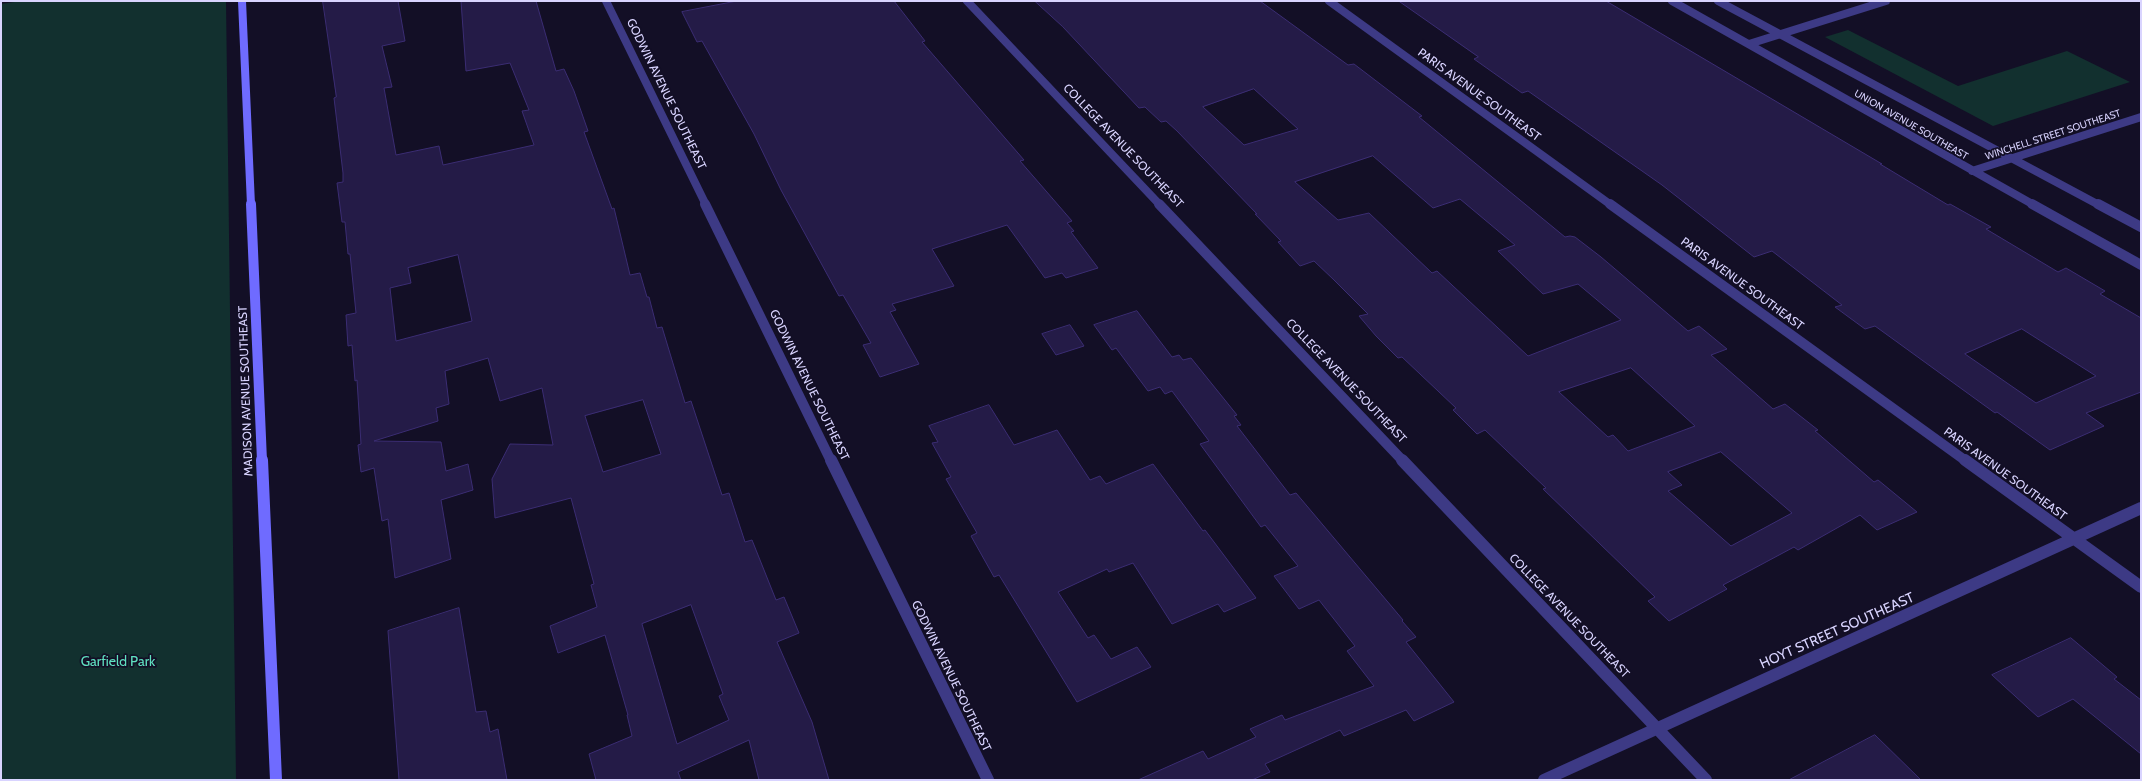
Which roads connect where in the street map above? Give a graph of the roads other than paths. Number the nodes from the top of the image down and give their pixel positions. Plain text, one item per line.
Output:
1 (242, 1) edge
2 (606, 1) edge
3 (967, 1) edge
4 (1329, 1) edge
5 (1672, 1) edge
6 (1718, 1) edge
7 (1886, 1) edge
8 (1781, 34) junction
9 (1749, 44) junction
10 (2141, 117) edge
11 (2013, 158) junction
12 (1972, 172) junction
13 (2141, 227) edge
14 (2141, 265) edge
15 (2141, 508) edge
16 (2075, 540) junction
17 (2141, 587) edge
18 (1657, 728) junction
19 (276, 780) edge
20 (988, 780) edge
21 (1544, 780) edge
22 (1706, 780) edge

1 - 19 street, MADISON AVENUE SOUTHEAST
2 - 20 street, GODWIN AVENUE SOUTHEAST
3 - 18 street, COLLEGE AVENUE SOUTHEAST
4 - 16 street, PARIS AVENUE SOUTHEAST
5 - 9 street, UNION AVENUE SOUTHEAST
6 - 8 street
7 - 8 street
8 - 9 street
8 - 11 street
9 - 12 street, UNION AVENUE SOUTHEAST
10 - 11 street, WINCHELL STREET SOUTHEAST
11 - 12 street, WINCHELL STREET SOUTHEAST
11 - 13 street
12 - 14 street, UNION AVENUE SOUTHEAST
15 - 16 street, HOYT STREET SOUTHEAST
16 - 17 street, PARIS AVENUE SOUTHEAST
16 - 18 street, HOYT STREET SOUTHEAST
18 - 21 street, HOYT STREET SOUTHEAST
18 - 22 street, COLLEGE AVENUE SOUTHEAST

